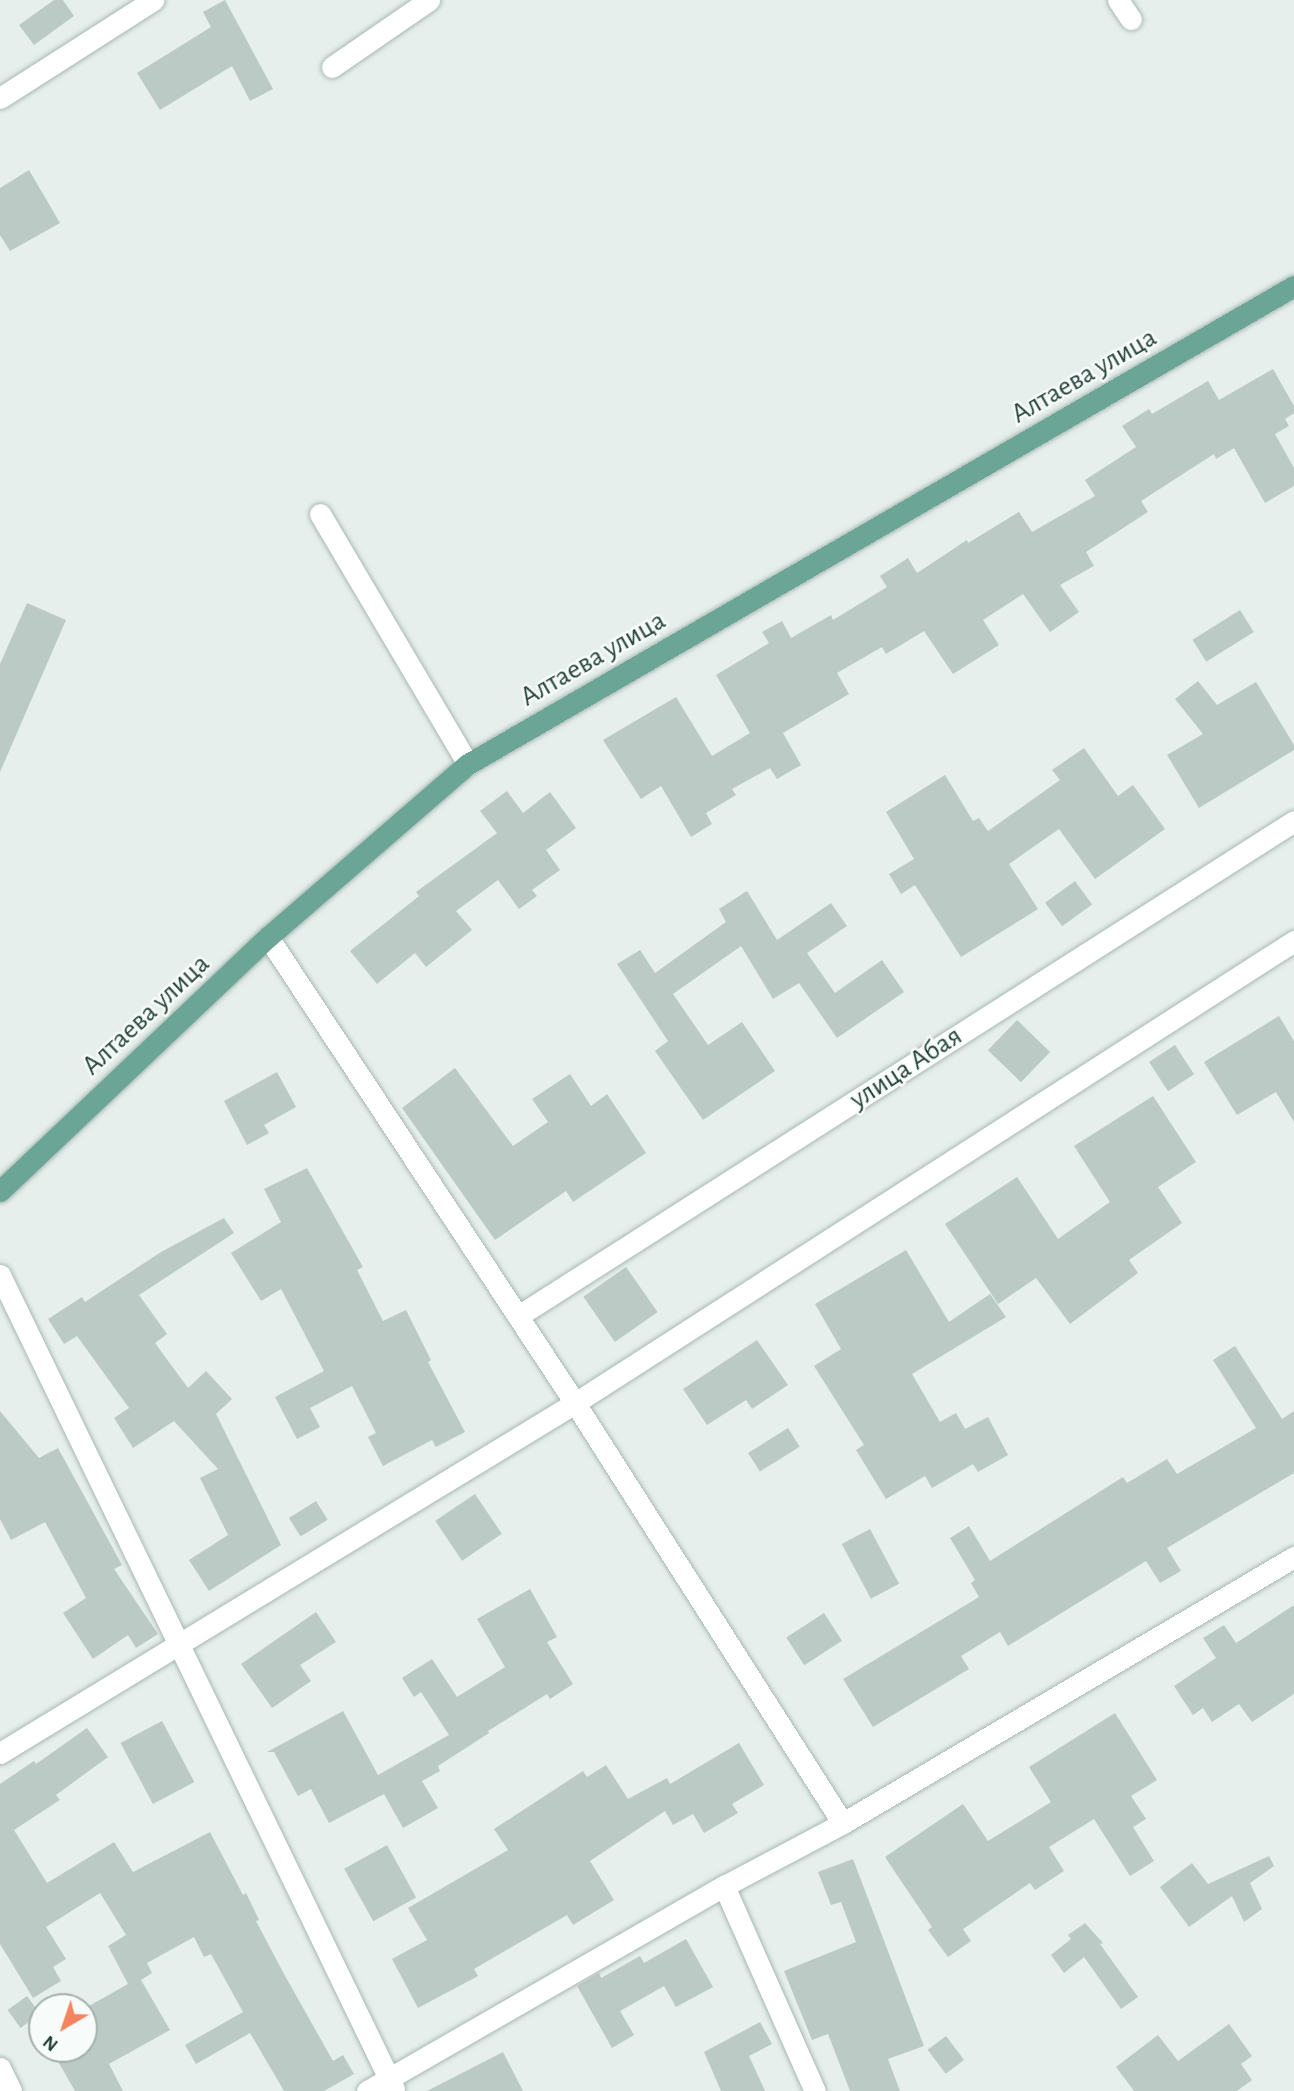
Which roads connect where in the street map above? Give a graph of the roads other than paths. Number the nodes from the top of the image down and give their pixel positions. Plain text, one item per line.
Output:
1 (153, 0) edge
2 (429, 0) edge
3 (1118, 0) edge
4 (1131, 19) dead end
5 (332, 67) dead end
6 (0, 98) edge
7 (1294, 286) edge
8 (320, 514) dead end
9 (468, 764) junction
10 (1294, 821) edge
11 (268, 937) junction
12 (1294, 941) edge
13 (0, 1191) edge
14 (0, 1275) edge
15 (518, 1316) junction
16 (575, 1403) junction
17 (1294, 1557) edge
18 (179, 1646) junction
19 (0, 1752) edge
20 (843, 1823) junction
21 (724, 1886) junction
22 (0, 2068) edge
23 (391, 2085) edge
24 (11, 2091) edge
25 (367, 2091) edge
26 (816, 2091) edge

1 - 6 street
2 - 5 street
3 - 4 street
7 - 9 main road, Алтаева улица
8 - 9 street
9 - 11 main road, Алтаева улица
10 - 15 street, улица Абая
11 - 13 main road, Алтаева улица
11 - 15 street
12 - 16 street
14 - 18 street
15 - 16 street
16 - 18 street
16 - 20 street
17 - 20 street
18 - 19 street
18 - 23 street
20 - 21 street
21 - 23 street
21 - 26 street
22 - 24 street
23 - 25 street

